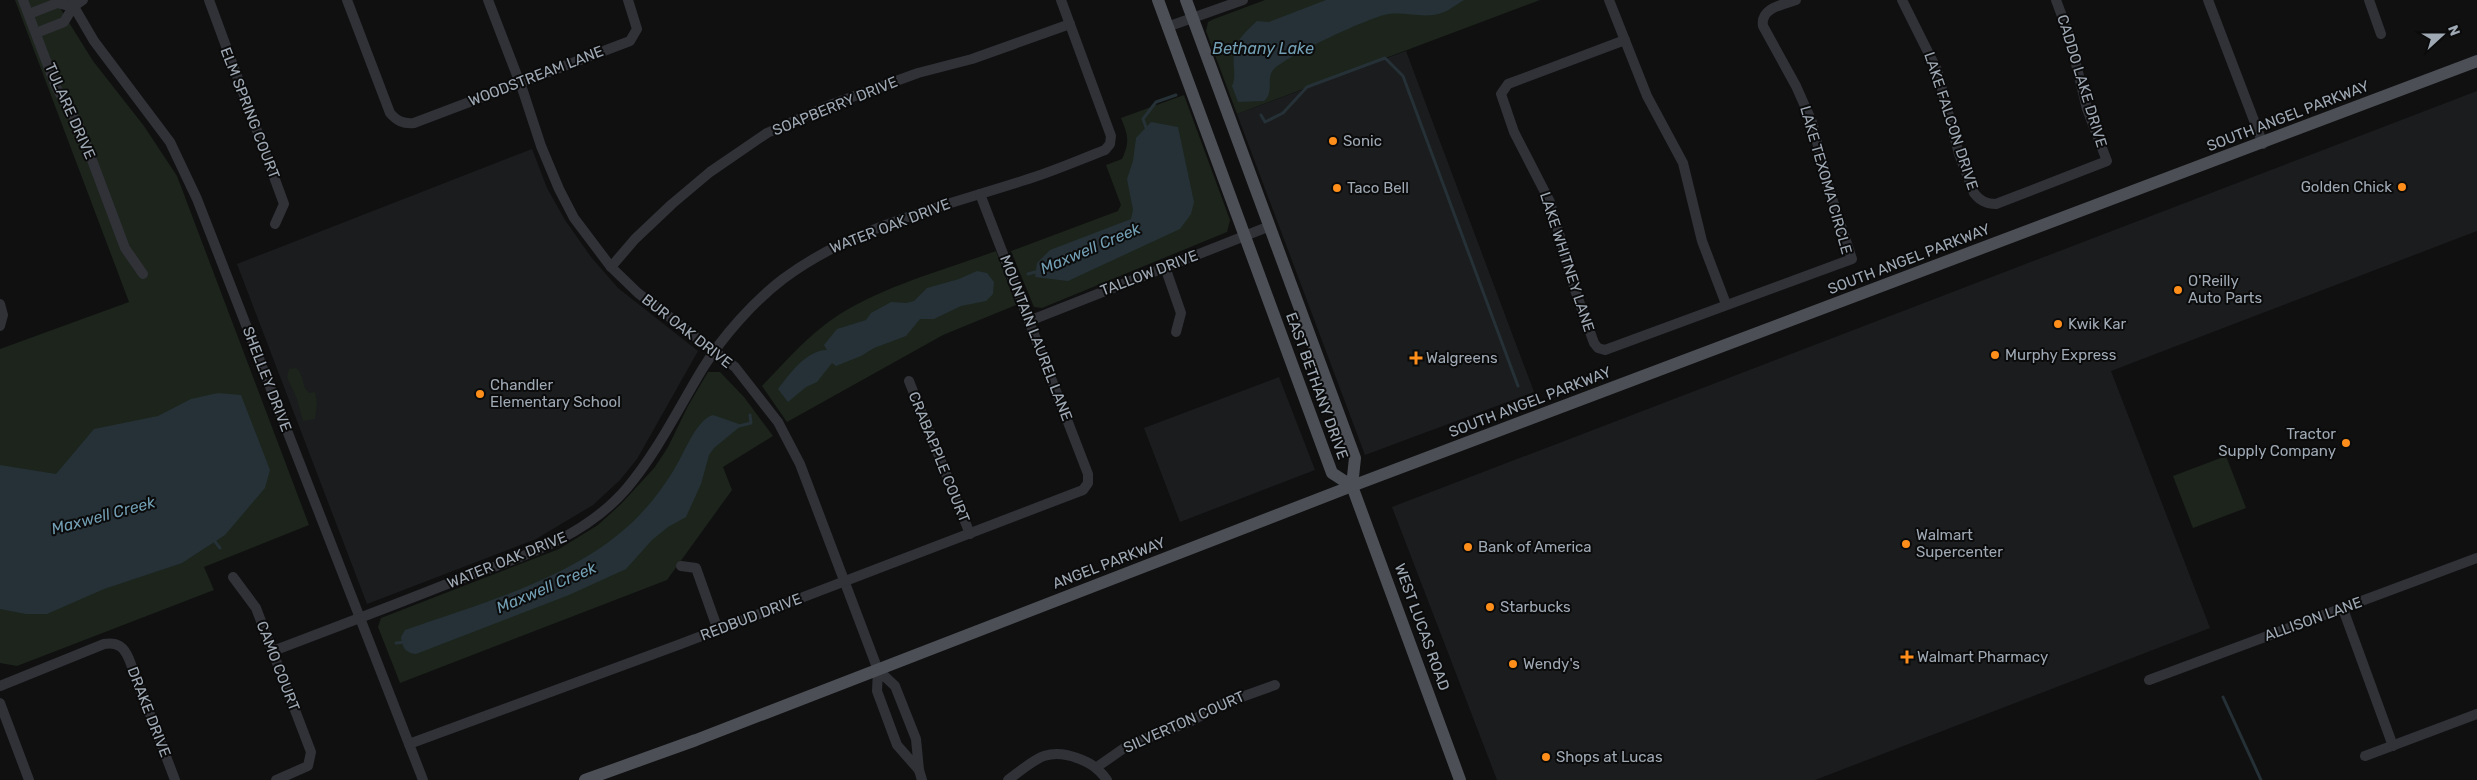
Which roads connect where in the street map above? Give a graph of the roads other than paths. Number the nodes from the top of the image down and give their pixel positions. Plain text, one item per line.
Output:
1 (23, 0) edge
2 (83, 0) edge
3 (209, 0) edge
4 (347, 0) edge
5 (488, 0) edge
6 (628, 0) edge
7 (1061, 0) edge
8 (1158, 0) edge
9 (1186, 0) edge
10 (1243, 0) edge
11 (1610, 0) edge
12 (1796, 0) edge
13 (1902, 0) edge
14 (2056, 0) edge
15 (2208, 0) edge
16 (2369, 0) edge
17 (71, 4) edge
18 (29, 14) junction
19 (1193, 18) junction
20 (1070, 24) junction
21 (1168, 27) junction
22 (36, 33) junction
23 (2382, 34) dead end
24 (1625, 40) junction
25 (2477, 61) edge
26 (520, 81) junction
27 (2263, 144) junction
28 (2107, 161) joint
29 (980, 194) junction
30 (275, 224) dead end
31 (1270, 226) junction
32 (1245, 236) junction
33 (611, 267) junction
34 (1165, 267) junction
35 (143, 274) dead end
36 (0, 304) edge
37 (1726, 304) junction
38 (1029, 321) junction
39 (0, 326) edge
40 (1176, 332) dead end
41 (714, 350) junction
42 (909, 381) dead end
43 (1088, 483) joint
44 (1352, 486) junction
45 (970, 534) junction
46 (2477, 558) edge
47 (681, 566) dead end
48 (233, 577) dead end
49 (844, 582) junction
50 (2342, 608) junction
51 (360, 618) junction
52 (718, 630) junction
53 (272, 651) junction
54 (878, 670) junction
55 (2150, 680) dead end
56 (1275, 685) dead end
57 (0, 686) edge
58 (0, 704) edge
59 (2477, 714) edge
60 (409, 744) junction
61 (2393, 746) junction
62 (2365, 756) dead end
63 (1097, 767) junction
64 (920, 775) edge
65 (29, 780) edge
66 (175, 780) edge
67 (276, 780) edge
68 (423, 780) edge
69 (585, 780) edge
70 (1008, 780) edge
71 (1107, 780) edge
72 (1460, 780) edge

1 - 18 street, TULARE DRIVE
2 - 17 street
3 - 30 street, ELM SPRING COURT
4 - 26 street, WOODSTREAM LANE
5 - 26 street, BUR OAK DRIVE
6 - 26 street, WOODSTREAM LANE
7 - 20 street
8 - 21 main road, EAST BETHANY DRIVE
9 - 19 main road, EAST BETHANY DRIVE
10 - 19 street
11 - 24 street
12 - 37 street, LAKE TEXOMA CIRCLE
13 - 28 street, LAKE FALCON DRIVE
14 - 28 street, CADDO LAKE DRIVE
15 - 27 street
16 - 23 street
17 - 18 street
17 - 22 street
17 - 51 street, SHELLEY DRIVE
18 - 22 street, TULARE DRIVE
19 - 21 street
19 - 31 main road, EAST BETHANY DRIVE
20 - 29 street, WATER OAK DRIVE
20 - 33 street, SOAPBERRY DRIVE
21 - 32 main road, EAST BETHANY DRIVE
22 - 35 street, TULARE DRIVE
24 - 37 street
24 - 37 street, LAKE WHITNEY LANE
25 - 27 main road, SOUTH ANGEL PARKWAY
26 - 33 street, BUR OAK DRIVE
27 - 44 main road, SOUTH ANGEL PARKWAY
29 - 38 street, MOUNTAIN LAUREL LANE
29 - 41 street, WATER OAK DRIVE
31 - 32 street, TALLOW DRIVE
31 - 44 main road, EAST BETHANY DRIVE
32 - 34 street, TALLOW DRIVE
32 - 44 main road, EAST BETHANY DRIVE
33 - 41 street, BUR OAK DRIVE
34 - 38 street, TALLOW DRIVE
34 - 40 street
36 - 39 street
38 - 43 street, MOUNTAIN LAUREL LANE
41 - 49 street, BUR OAK DRIVE
41 - 51 street, WATER OAK DRIVE
42 - 45 street, CRABAPPLE COURT
43 - 45 street, REDBUD DRIVE
44 - 54 main road, ANGEL PARKWAY
44 - 72 main road, WEST LUCAS ROAD
45 - 49 street, REDBUD DRIVE
46 - 50 street, ALLISON LANE
47 - 52 street
48 - 53 street, CAMO COURT
49 - 52 street, REDBUD DRIVE
49 - 54 street, BUR OAK DRIVE
50 - 55 street, ALLISON LANE
50 - 61 street
51 - 53 street, WATER OAK DRIVE
51 - 60 street, SHELLEY DRIVE
52 - 60 street, REDBUD DRIVE
53 - 67 street, CAMO COURT
54 - 64 street
54 - 64 street
54 - 69 main road, ANGEL PARKWAY
56 - 63 street, SILVERTON COURT
57 - 66 street, DRAKE DRIVE
58 - 65 street
59 - 61 street
60 - 68 street, SHELLEY DRIVE
61 - 62 street
63 - 70 street
63 - 71 street

